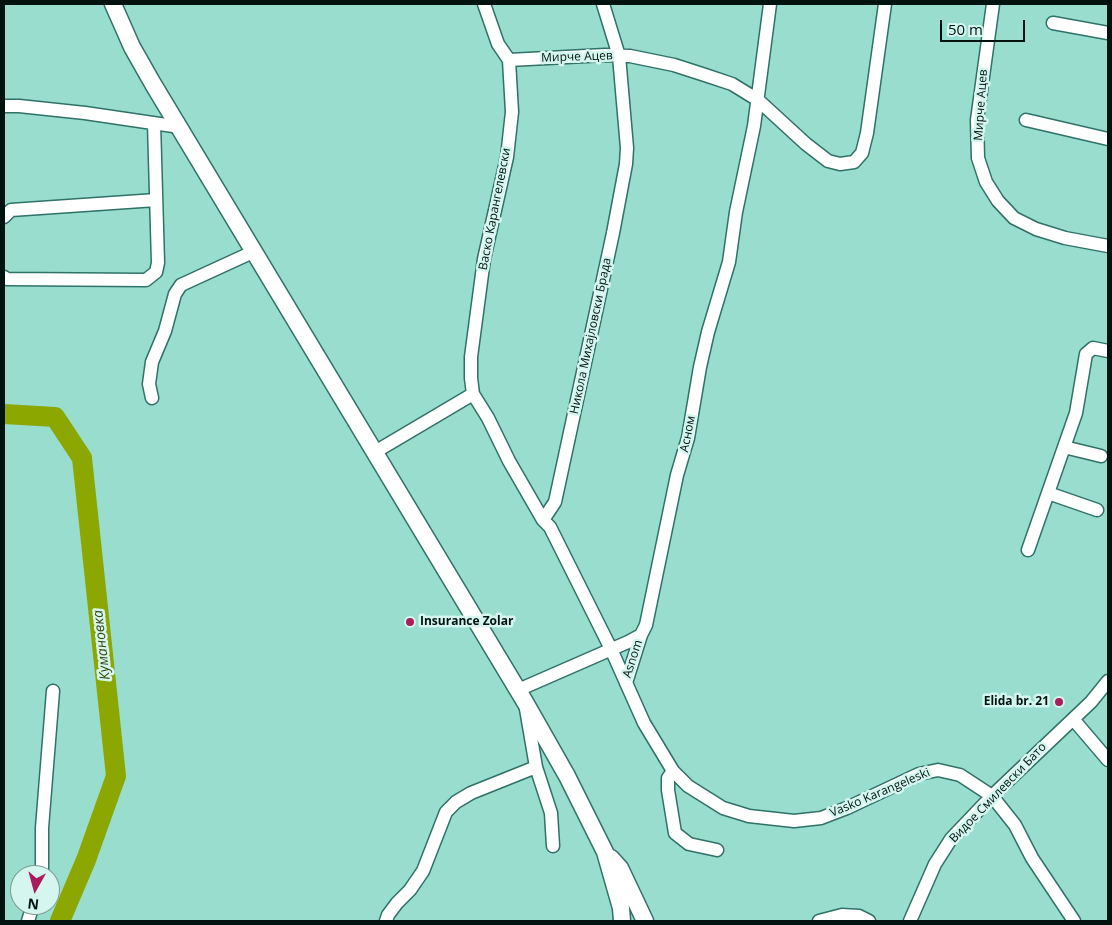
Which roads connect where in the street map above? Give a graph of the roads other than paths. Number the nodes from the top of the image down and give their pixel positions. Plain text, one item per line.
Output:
1 (114, 4) edge
2 (484, 4) edge
3 (603, 4) edge
4 (770, 4) edge
5 (885, 4) edge
6 (993, 4) edge
7 (1053, 23) dead end
8 (1108, 33) edge
9 (619, 56) junction
10 (509, 60) junction
11 (758, 100) junction
12 (4, 106) edge
13 (1026, 120) dead end
14 (154, 123) junction
15 (180, 127) junction
16 (1108, 139) edge
17 (156, 200) junction
18 (4, 217) edge
19 (1108, 246) edge
20 (255, 251) junction
21 (4, 277) edge
22 (1108, 351) edge
23 (473, 394) junction
24 (152, 398) dead end
25 (1064, 447) junction
26 (375, 452) junction
27 (1102, 456) dead end
28 (1048, 493) junction
29 (1097, 510) dead end
30 (543, 520) junction
31 (1028, 550) dead end
32 (641, 635) junction
33 (611, 649) junction
34 (1108, 682) edge
35 (626, 683) junction
36 (53, 691) dead end
37 (522, 696) junction
38 (1073, 719) junction
39 (1108, 760) edge
40 (536, 767) junction
41 (673, 771) junction
42 (992, 796) junction
43 (553, 846) dead end
44 (716, 850) dead end
45 (604, 852) junction
46 (42, 865) edge
47 (386, 921) edge
48 (622, 921) edge
49 (645, 921) edge
50 (819, 921) edge
51 (868, 921) edge
52 (910, 921) edge
53 (1074, 921) edge

1 - 15 main road
2 - 10 street
3 - 9 street, Никола Михајловски Брада
4 - 11 street
5 - 11 street, Мирче Ацев
6 - 19 street, Мирче Ацев
7 - 8 street
9 - 10 street, Мирче Ацев
9 - 11 street, Мирче Ацев
9 - 30 street, Никола Михајловски Брада
10 - 23 street, Васко Карангелевски
11 - 32 street, Асном
12 - 14 street
13 - 16 street
14 - 15 street
14 - 17 street
15 - 20 main road
17 - 18 street
17 - 21 street
20 - 24 street
20 - 26 main road
22 - 25 street
23 - 26 street
23 - 30 street, Васко Карангелевски
25 - 27 street
25 - 28 street
26 - 37 main road
28 - 29 street
28 - 31 street
30 - 33 street
32 - 33 street
32 - 35 street, Asnom
33 - 35 street, Vasko Karangeleski
33 - 37 street
34 - 38 street, Видое Смилевски Бато
35 - 41 street, Vasko Karangeleski
36 - 46 street
37 - 40 street
37 - 45 main road
38 - 39 street
38 - 42 street, Видое Смилевски Бато
40 - 43 street
40 - 47 street
41 - 42 street, Vasko Karangeleski
41 - 44 street
42 - 52 street, Видое Смилевски Бато
42 - 53 street
45 - 48 main road
45 - 49 main road
50 - 51 street

